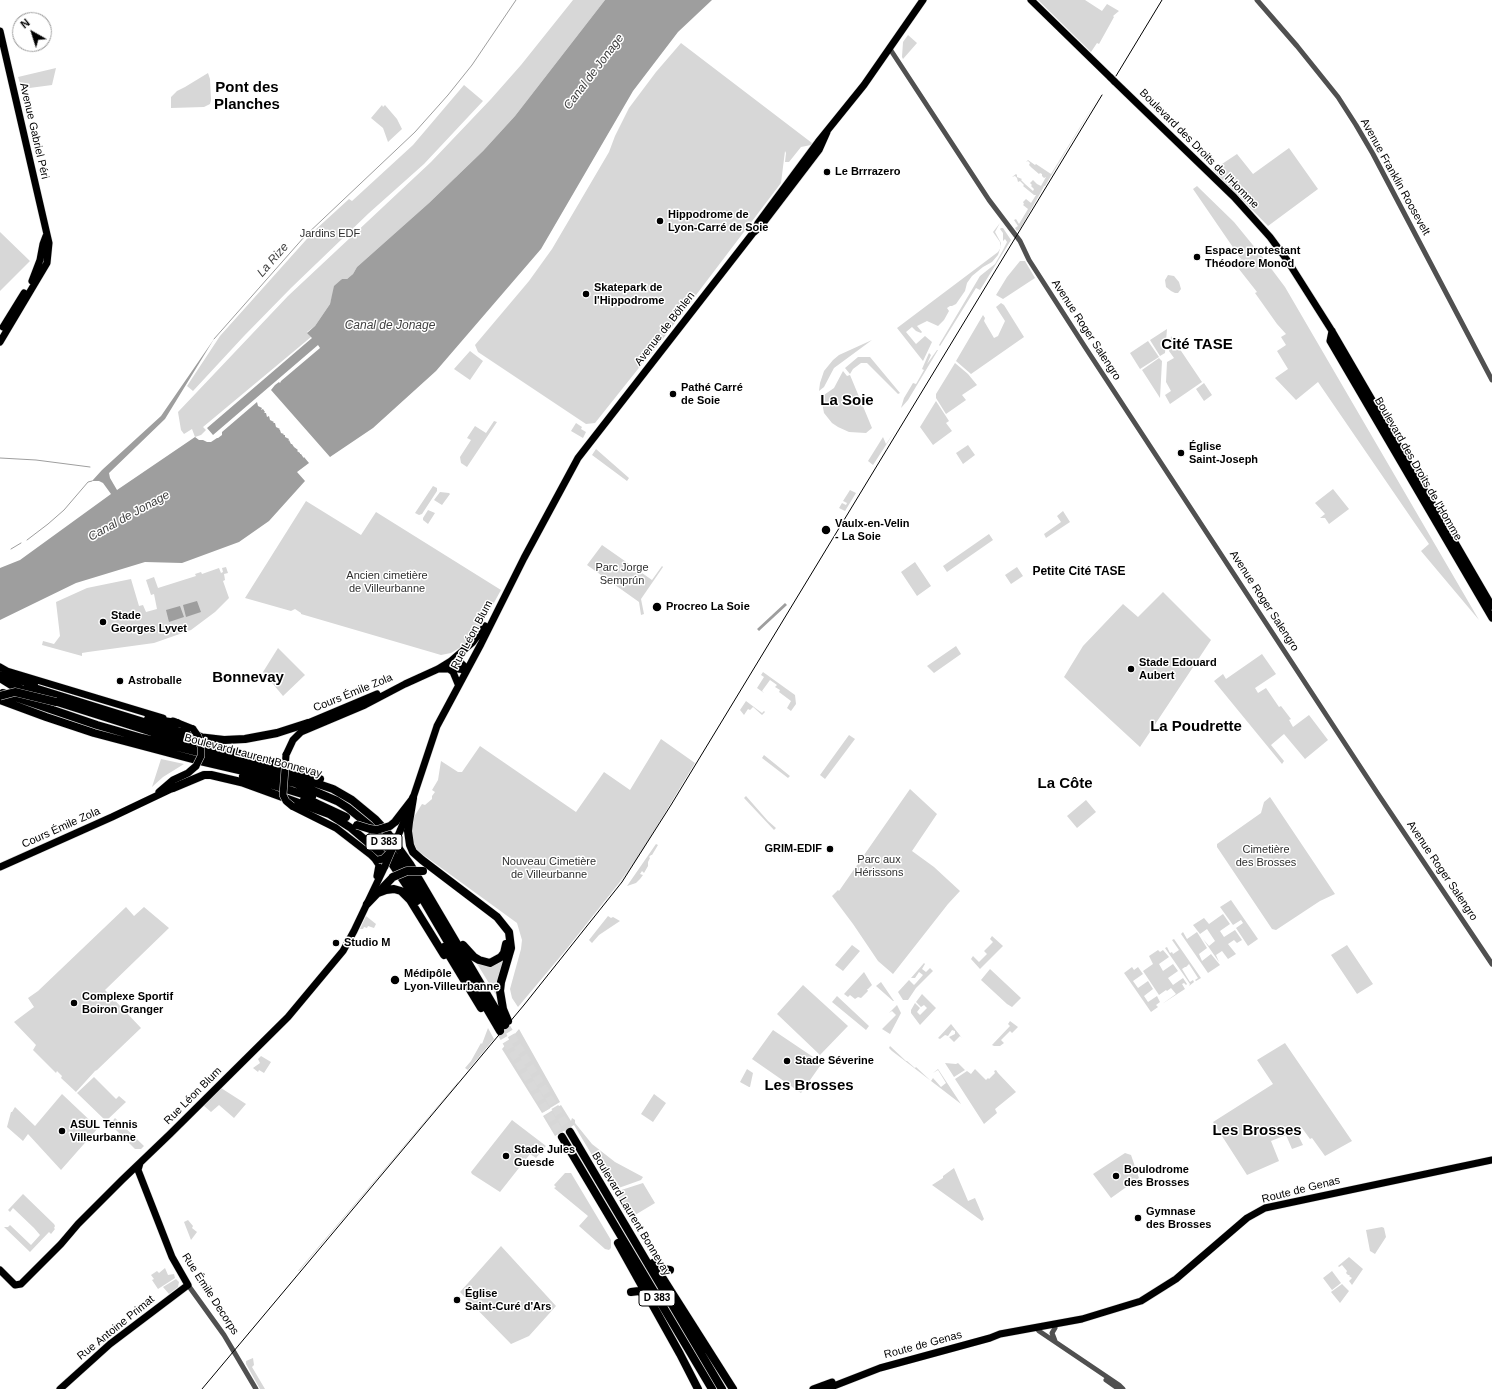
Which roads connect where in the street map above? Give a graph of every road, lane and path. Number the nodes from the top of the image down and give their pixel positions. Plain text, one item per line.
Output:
1 (923, 0) edge
2 (1031, 0) edge
3 (1257, 0) edge
4 (0, 31) edge
5 (890, 49) junction
6 (827, 132) junction
7 (815, 147) junction
8 (812, 158) junction
9 (753, 233) junction
10 (46, 236) junction
11 (0, 332) edge
12 (1334, 334) junction
13 (0, 342) edge
14 (1492, 380) edge
15 (593, 438) joint
16 (501, 603) junction
17 (1492, 606) edge
18 (1492, 618) edge
19 (451, 661) junction
20 (0, 667) edge
21 (438, 669) junction
22 (466, 670) junction
23 (0, 677) edge
24 (405, 684) junction
25 (458, 684) junction
26 (0, 692) edge
27 (0, 696) edge
28 (0, 700) edge
29 (56, 702) junction
30 (177, 723) junction
31 (308, 723) joint
32 (152, 732) junction
33 (203, 738) junction
34 (196, 763) junction
35 (241, 782) junction
36 (173, 788) joint
37 (333, 789) junction
38 (413, 798) junction
39 (292, 806) junction
40 (131, 808) junction
41 (346, 817) junction
42 (391, 852) junction
43 (377, 859) junction
44 (0, 867) edge
45 (405, 881) junction
46 (378, 893) junction
47 (367, 904) junction
48 (450, 929) junction
49 (1492, 964) edge
50 (463, 979) junction
51 (494, 1022) junction
52 (504, 1026) junction
53 (570, 1132) tunnel mouth
54 (562, 1137) tunnel mouth
55 (1492, 1160) edge
56 (140, 1163) junction
57 (602, 1207) junction
58 (620, 1218) junction
59 (0, 1270) edge
60 (637, 1278) junction
61 (188, 1285) junction
62 (647, 1296) junction
63 (1073, 1321) junction
64 (1055, 1328) junction
65 (1037, 1329) junction
66 (1055, 1342) junction
67 (863, 1373) junction
68 (60, 1389) edge
69 (256, 1389) edge
70 (698, 1389) edge
71 (712, 1389) edge
72 (722, 1389) edge
73 (733, 1389) edge
74 (813, 1389) edge
75 (826, 1389) edge
76 (1122, 1389) edge

1 - 5 main road, Avenue de Böhlen
2 - 12 main road, Boulevard des Droits de l'Homme
3 - 14 street, Avenue Franklin Roosevelt
4 - 10 main road, Avenue Gabriel Péri
5 - 6 main road, Avenue de Böhlen
5 - 49 street, Avenue Roger Salengro
6 - 7 main road, Avenue de Böhlen
6 - 8 main road, Avenue de Böhlen
7 - 8 main road, Avenue de Böhlen
7 - 9 main road, Avenue de Böhlen
8 - 9 main road, Avenue de Böhlen
9 - 15 main road, Avenue de Böhlen
10 - 11 main road, Avenue Gabriel Péri
10 - 13 main road, Avenue Gabriel Péri
12 - 17 main road, Boulevard des Droits de l'Homme
12 - 18 main road, Boulevard des Droits de l'Homme
15 - 16 main road, Rue Léon Blum
16 - 19 main road, Cours Émile Zola
16 - 22 main road, Rue Léon Blum
19 - 21 main road, Cours Émile Zola
19 - 22 main road
20 - 30 main road
21 - 24 main road, Cours Émile Zola
21 - 25 main road
22 - 25 main road, Rue Léon Blum
23 - 29 highway, bridge
23 - 30 highway
23 - 33 highway
24 - 31 main road, Cours Émile Zola
24 - 39 main road, Cours Émile Zola, bridge
25 - 38 main road, Rue Léon Blum
26 - 37 highway, Boulevard Laurent Bonnevay / D 383
27 - 29 highway, bridge
28 - 34 highway, Boulevard Laurent Bonnevay / D 383
29 - 32 highway
30 - 34 main road, bridge
31 - 33 highway
32 - 33 highway
32 - 37 highway
34 - 40 main road, Cours Émile Zola
34 - 41 highway
34 - 51 highway, Boulevard Laurent Bonnevay / D 383
35 - 36 highway
35 - 41 highway
35 - 45 highway
36 - 40 main road, Cours Émile Zola
37 - 48 highway, Boulevard Laurent Bonnevay / D 383
38 - 41 highway, bridge
38 - 42 main road, Rue Léon Blum, bridge
38 - 52 highway
39 - 43 main road
39 - 45 highway
40 - 44 main road, Cours Émile Zola
42 - 43 main road, bridge
42 - 47 main road, Rue Léon Blum, bridge
43 - 47 main road, Rue Léon Blum
45 - 50 highway
46 - 47 highway
46 - 48 highway, bridge
46 - 50 highway
47 - 56 main road, Rue Léon Blum
48 - 52 highway, Boulevard Laurent Bonnevay / D 383
50 - 51 highway
51 - 52 highway, Boulevard Laurent Bonnevay / D 383
53 - 58 highway, Boulevard Laurent Bonnevay / D 383
54 - 57 highway, Boulevard Laurent Bonnevay / D 383
55 - 63 main road, Route de Genas
56 - 59 main road, Rue Léon Blum
56 - 61 main road, Rue Émile Decorps
57 - 60 highway
57 - 71 highway, Boulevard Laurent Bonnevay / D 383
58 - 72 highway, Boulevard Laurent Bonnevay / D 383
58 - 73 highway
60 - 62 highway
60 - 62 highway
61 - 68 main road, Rue Antoine Primat
61 - 69 street, Rue Émile Decorps
62 - 70 highway
63 - 64 main road, Route de Genas
63 - 65 main road, Route de Genas
64 - 65 main road, Route de Genas
64 - 66 street
65 - 66 street
65 - 67 main road, Route de Genas
66 - 76 street
67 - 74 main road, Route de Genas
67 - 75 main road, Route de Genas

